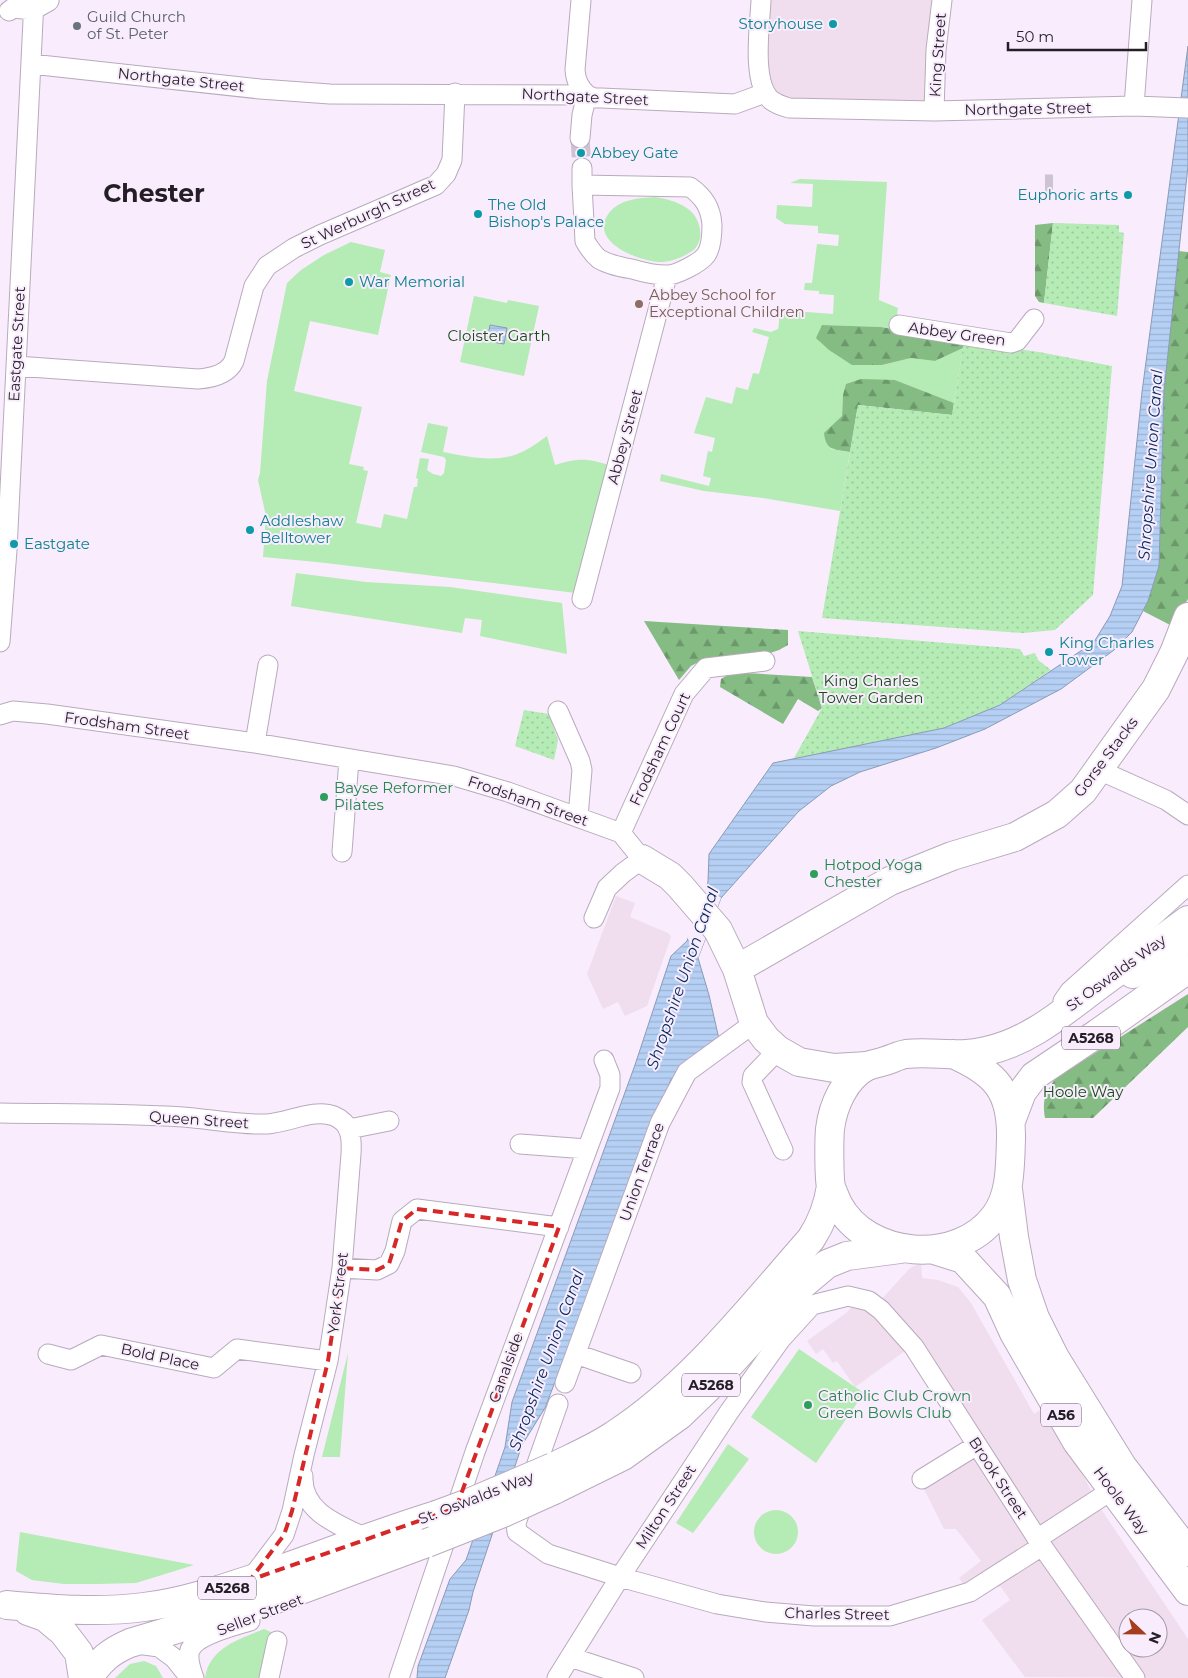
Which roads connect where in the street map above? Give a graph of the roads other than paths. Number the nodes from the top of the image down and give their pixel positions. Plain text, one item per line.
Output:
1 (581, 0) edge
2 (761, 0) edge
3 (942, 0) edge
4 (1142, 0) edge
5 (39, 4) edge
6 (9, 11) dead end
7 (31, 64) junction
8 (455, 93) junction
9 (765, 93) junction
10 (588, 95) junction
11 (1134, 106) junction
12 (1188, 108) edge
13 (934, 110) junction
14 (580, 138) tunnel mouth
15 (667, 276) junction
16 (1034, 319) dead end
17 (899, 326) dead end
18 (16, 366) junction
19 (582, 599) dead end
20 (1188, 617) edge
21 (1, 631) edge
22 (765, 661) dead end
23 (268, 665) dead end
24 (558, 711) dead end
25 (0, 715) edge
26 (255, 743) junction
27 (348, 759) junction
28 (1099, 770) junction
29 (1188, 815) edge
30 (578, 817) junction
31 (621, 833) junction
32 (342, 852) dead end
33 (642, 859) junction
34 (1188, 886) edge
35 (594, 918) dead end
36 (1188, 920) edge
37 (1188, 938) edge
38 (736, 969) junction
39 (1188, 969) edge
40 (1103, 982) junction
41 (754, 1023) junction
42 (1044, 1026) junction
43 (778, 1050) junction
44 (953, 1054) junction
45 (604, 1060) dead end
46 (868, 1066) junction
47 (0, 1113) edge
48 (390, 1121) dead end
49 (1011, 1121) junction
50 (349, 1129) junction
51 (520, 1144) dead end
52 (587, 1149) junction
53 (783, 1150) dead end
54 (831, 1186) junction
55 (1008, 1187) junction
56 (559, 1227) junction
57 (904, 1248) junction
58 (934, 1250) junction
59 (342, 1268) junction
60 (848, 1296) joint
61 (781, 1339) junction
62 (48, 1354) dead end
63 (576, 1354) junction
64 (328, 1361) junction
65 (631, 1373) dead end
66 (565, 1384) dead end
67 (558, 1404) dead end
68 (680, 1415) junction
69 (977, 1445) junction
70 (304, 1455) junction
71 (554, 1479) junction
72 (922, 1479) dead end
73 (1112, 1490) junction
74 (366, 1538) junction
75 (1040, 1542) junction
76 (1188, 1552) edge
77 (357, 1570) junction
78 (620, 1577) junction
79 (250, 1580) junction
80 (1188, 1591) edge
81 (4, 1605) edge
82 (277, 1641) dead end
83 (130, 1643) junction
84 (570, 1657) junction
85 (626, 1675) edge
86 (82, 1678) edge
87 (88, 1678) edge
88 (190, 1678) edge
89 (194, 1678) edge
90 (269, 1678) edge
91 (399, 1678) edge
92 (557, 1678) edge
93 (1135, 1678) edge

1 - 10 street
2 - 9 street
3 - 13 street, King Street
4 - 11 street
5 - 6 street
5 - 7 street, Eastgate Street
7 - 8 street, Northgate Street
7 - 18 street, Eastgate Street
8 - 10 street, Northgate Street
8 - 18 street, St Werburgh Street
9 - 10 street, Northgate Street
9 - 13 street, Northgate Street
10 - 14 street
11 - 12 street, Northgate Street
11 - 13 street, Northgate Street
15 - 15 street
15 - 19 street, Abbey Street
16 - 17 street, Abbey Green
18 - 21 street, Eastgate Street
20 - 28 main road, Gorse Stacks
22 - 31 street, Frodsham Court
23 - 26 street
24 - 30 street
25 - 26 street, Frodsham Street
26 - 27 street, Frodsham Street
27 - 30 street, Frodsham Street
27 - 32 street
28 - 29 street
28 - 38 main road, Gorse Stacks
30 - 31 street, Frodsham Street
31 - 33 street
33 - 35 street
33 - 38 main road
34 - 42 street
36 - 40 main road, St Oswalds Way / A5268
37 - 40 main road
38 - 41 main road
39 - 49 main road, A5268
40 - 42 main road, St Oswalds Way / A5268
41 - 43 main road
41 - 63 street, Union Terrace
42 - 44 main road, A5268
43 - 46 main road
43 - 53 street
44 - 46 main road, A5268
44 - 49 main road, A5268
45 - 52 street, Canalside
46 - 54 main road
47 - 50 street, Queen Street
48 - 50 street
49 - 55 main road, A5268
50 - 59 street, York Street
51 - 52 street
52 - 56 street, Canalside
54 - 57 main road
54 - 71 main road, St. Oswalds Way / A5268
55 - 58 main road, A5268
55 - 76 main road, Hoole Way / A56
56 - 59 street
56 - 91 street, Canalside
57 - 58 main road
57 - 68 main road, St. Oswalds Way / A5268
58 - 73 main road, Hoole Way / A56
59 - 64 street, York Street
60 - 61 street, Milton Street
60 - 69 street, Brook Street
61 - 68 street, Milton Street
61 - 78 street, Milton Street
62 - 64 street, Bold Place
63 - 65 street
63 - 66 street, Union Terrace
64 - 70 street, York Street
67 - 78 street, Charles Street
68 - 71 main road, St. Oswalds Way / A5268
69 - 72 street
69 - 75 street, Brook Street
70 - 74 street
70 - 79 street
71 - 74 main road, St. Oswalds Way / A5268, bridge
71 - 77 main road, St. Oswalds Way / A5268, bridge
73 - 75 street, Charles Street
73 - 80 main road, Hoole Way / A56
74 - 79 main road, St. Oswalds Way / A5268
75 - 78 street, Charles Street
75 - 93 street, Brook Street
77 - 83 main road, St. Oswalds Way / A5268
77 - 89 street, Seller Street
78 - 84 street, Milton Street
79 - 81 main road, St. Oswalds Way / A5268
81 - 86 main road, A5268
82 - 90 street
83 - 87 main road, St. Oswalds Way / A5268
83 - 88 street
84 - 85 street
84 - 92 street, Milton Street

